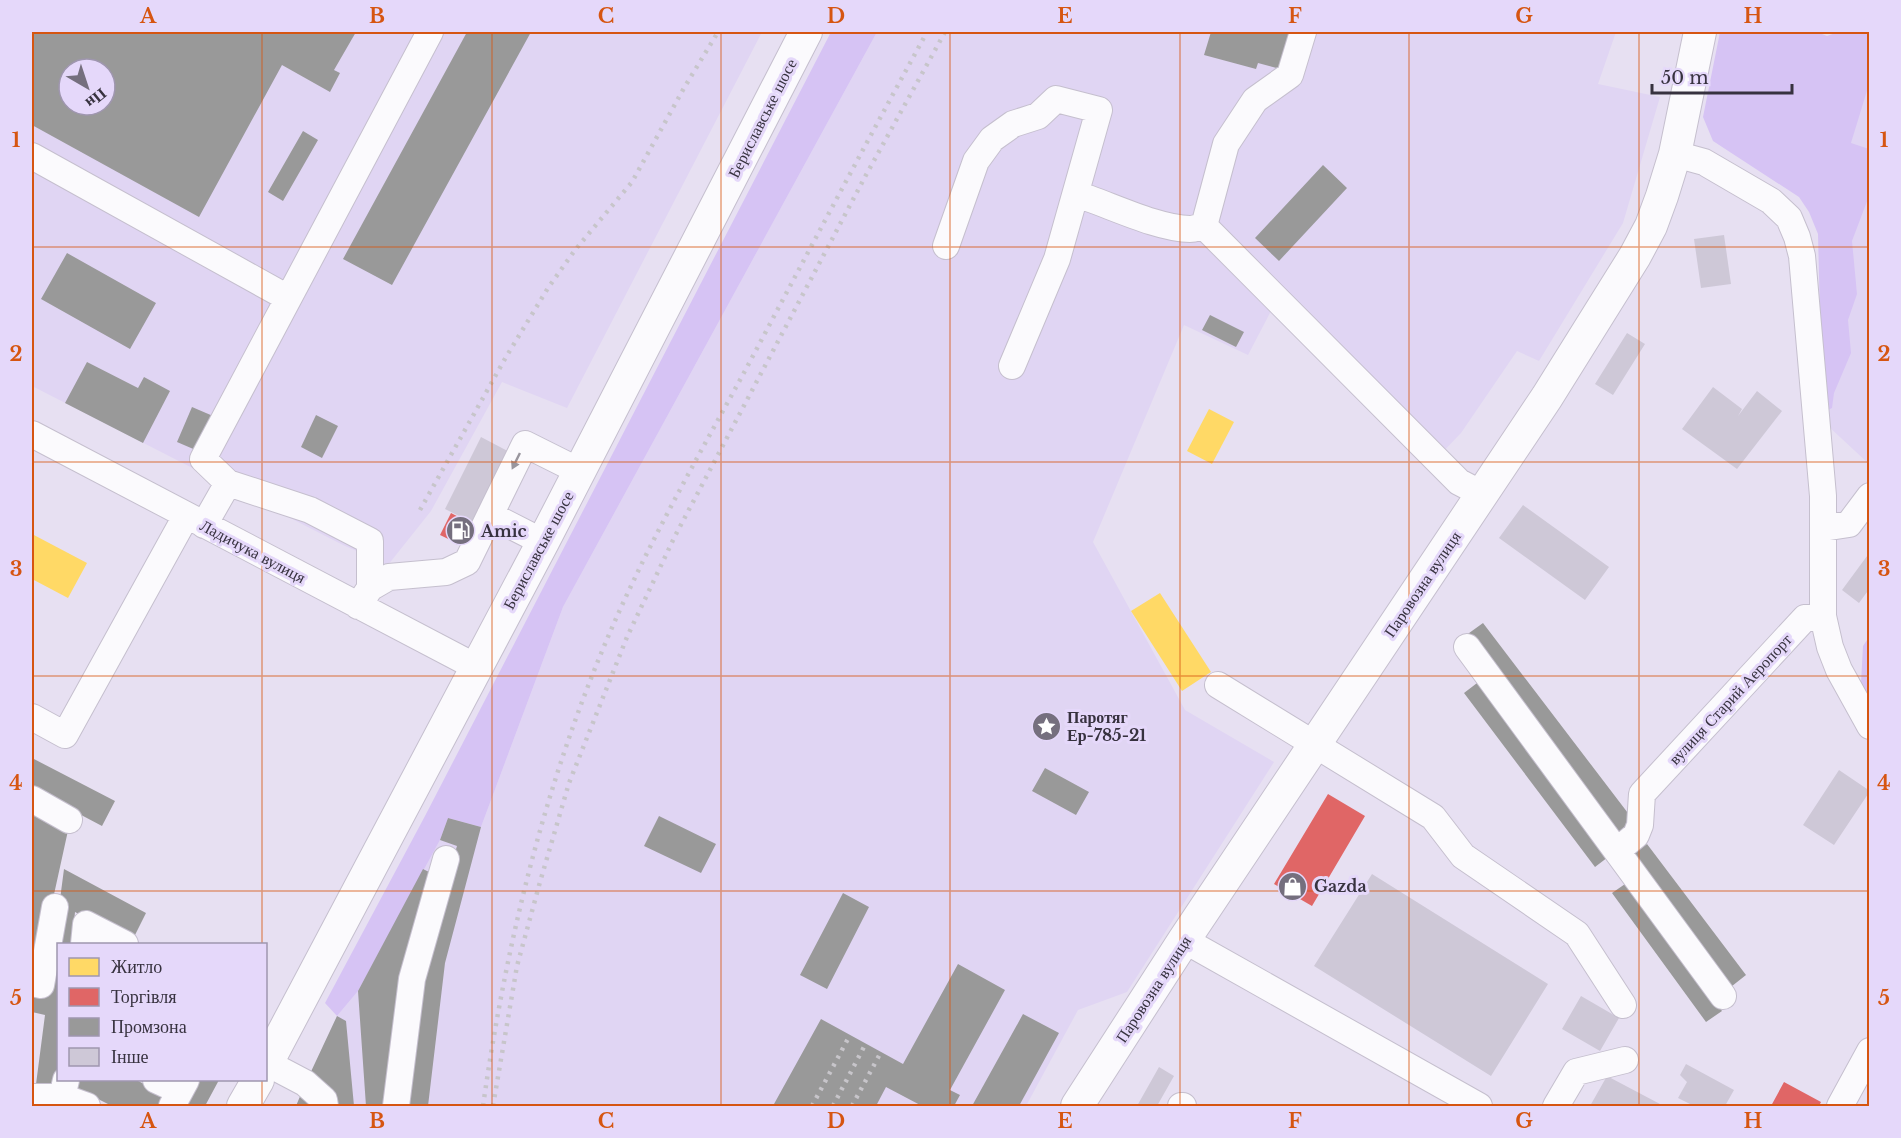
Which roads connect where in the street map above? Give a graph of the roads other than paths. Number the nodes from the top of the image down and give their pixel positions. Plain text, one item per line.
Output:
1 (430, 32) edge
2 (806, 32) edge
3 (1303, 32) edge
4 (1700, 32) edge
5 (1675, 154) junction
6 (32, 156) edge
7 (1076, 194) junction
8 (1204, 226) junction
9 (946, 246) dead end
10 (288, 298) junction
11 (1012, 366) dead end
12 (32, 434) edge
13 (579, 471) junction
14 (228, 483) junction
15 (1482, 494) junction
16 (1869, 496) edge
17 (490, 515) junction
18 (195, 521) junction
19 (1823, 528) junction
20 (543, 542) junction
21 (364, 597) junction
22 (1823, 616) junction
23 (1467, 647) dead end
24 (476, 667) junction
25 (1218, 685) dead end
26 (32, 717) edge
27 (1869, 726) edge
28 (1316, 743) junction
29 (32, 799) edge
30 (69, 820) dead end
31 (1617, 851) junction
32 (446, 859) dead end
33 (55, 907) dead end
34 (1184, 940) junction
35 (84, 943) edge
36 (121, 943) edge
37 (32, 983) edge
38 (1723, 996) dead end
39 (1623, 1005) dead end
40 (1869, 1051) edge
41 (1625, 1060) dead end
42 (267, 1061) edge
43 (267, 1070) edge
44 (158, 1081) edge
45 (257, 1081) edge
46 (64, 1088) edge
47 (179, 1092) edge
48 (32, 1097) edge
49 (327, 1105) edge
50 (87, 1107) edge
51 (243, 1107) edge
52 (396, 1107) edge
53 (1077, 1107) edge
54 (1479, 1107) edge
55 (1556, 1107) edge
56 (1840, 1107) edge

1 - 10 street
2 - 13 main road, Бериславське шосе
3 - 8 street
4 - 5 main road, Паровозна вулиця
5 - 15 main road, Паровозна вулиця
5 - 19 street
6 - 10 street
7 - 8 street
7 - 9 street
7 - 11 street
8 - 15 street
10 - 14 street
12 - 18 street, Ладичука вулиця
13 -> 17 street
13 - 20 main road, Бериславське шосе
14 - 18 street
14 - 21 street
15 - 28 main road, Паровозна вулиця
16 - 19 street
17 - 20 street
17 - 21 street
18 - 21 street, Ладичука вулиця
18 - 26 street
19 - 22 street
20 - 24 main road, Бериславське шосе
21 - 24 street, Ладичука вулиця
22 - 27 street
22 - 31 street, вулиця Старий Аеропорт
23 - 31 street
24 - 42 main road, Бериславське шосе
25 - 28 street
28 - 34 main road, Паровозна вулиця
28 - 39 street
29 - 30 street
31 - 38 street
32 - 52 street
33 - 37 street
34 - 53 main road, Паровозна вулиця
34 - 54 street
35 - 36 street
40 - 56 street
41 - 55 street
43 - 49 street
44 - 47 street
45 - 51 main road, Бериславське шосе
46 - 48 street
46 - 50 street

